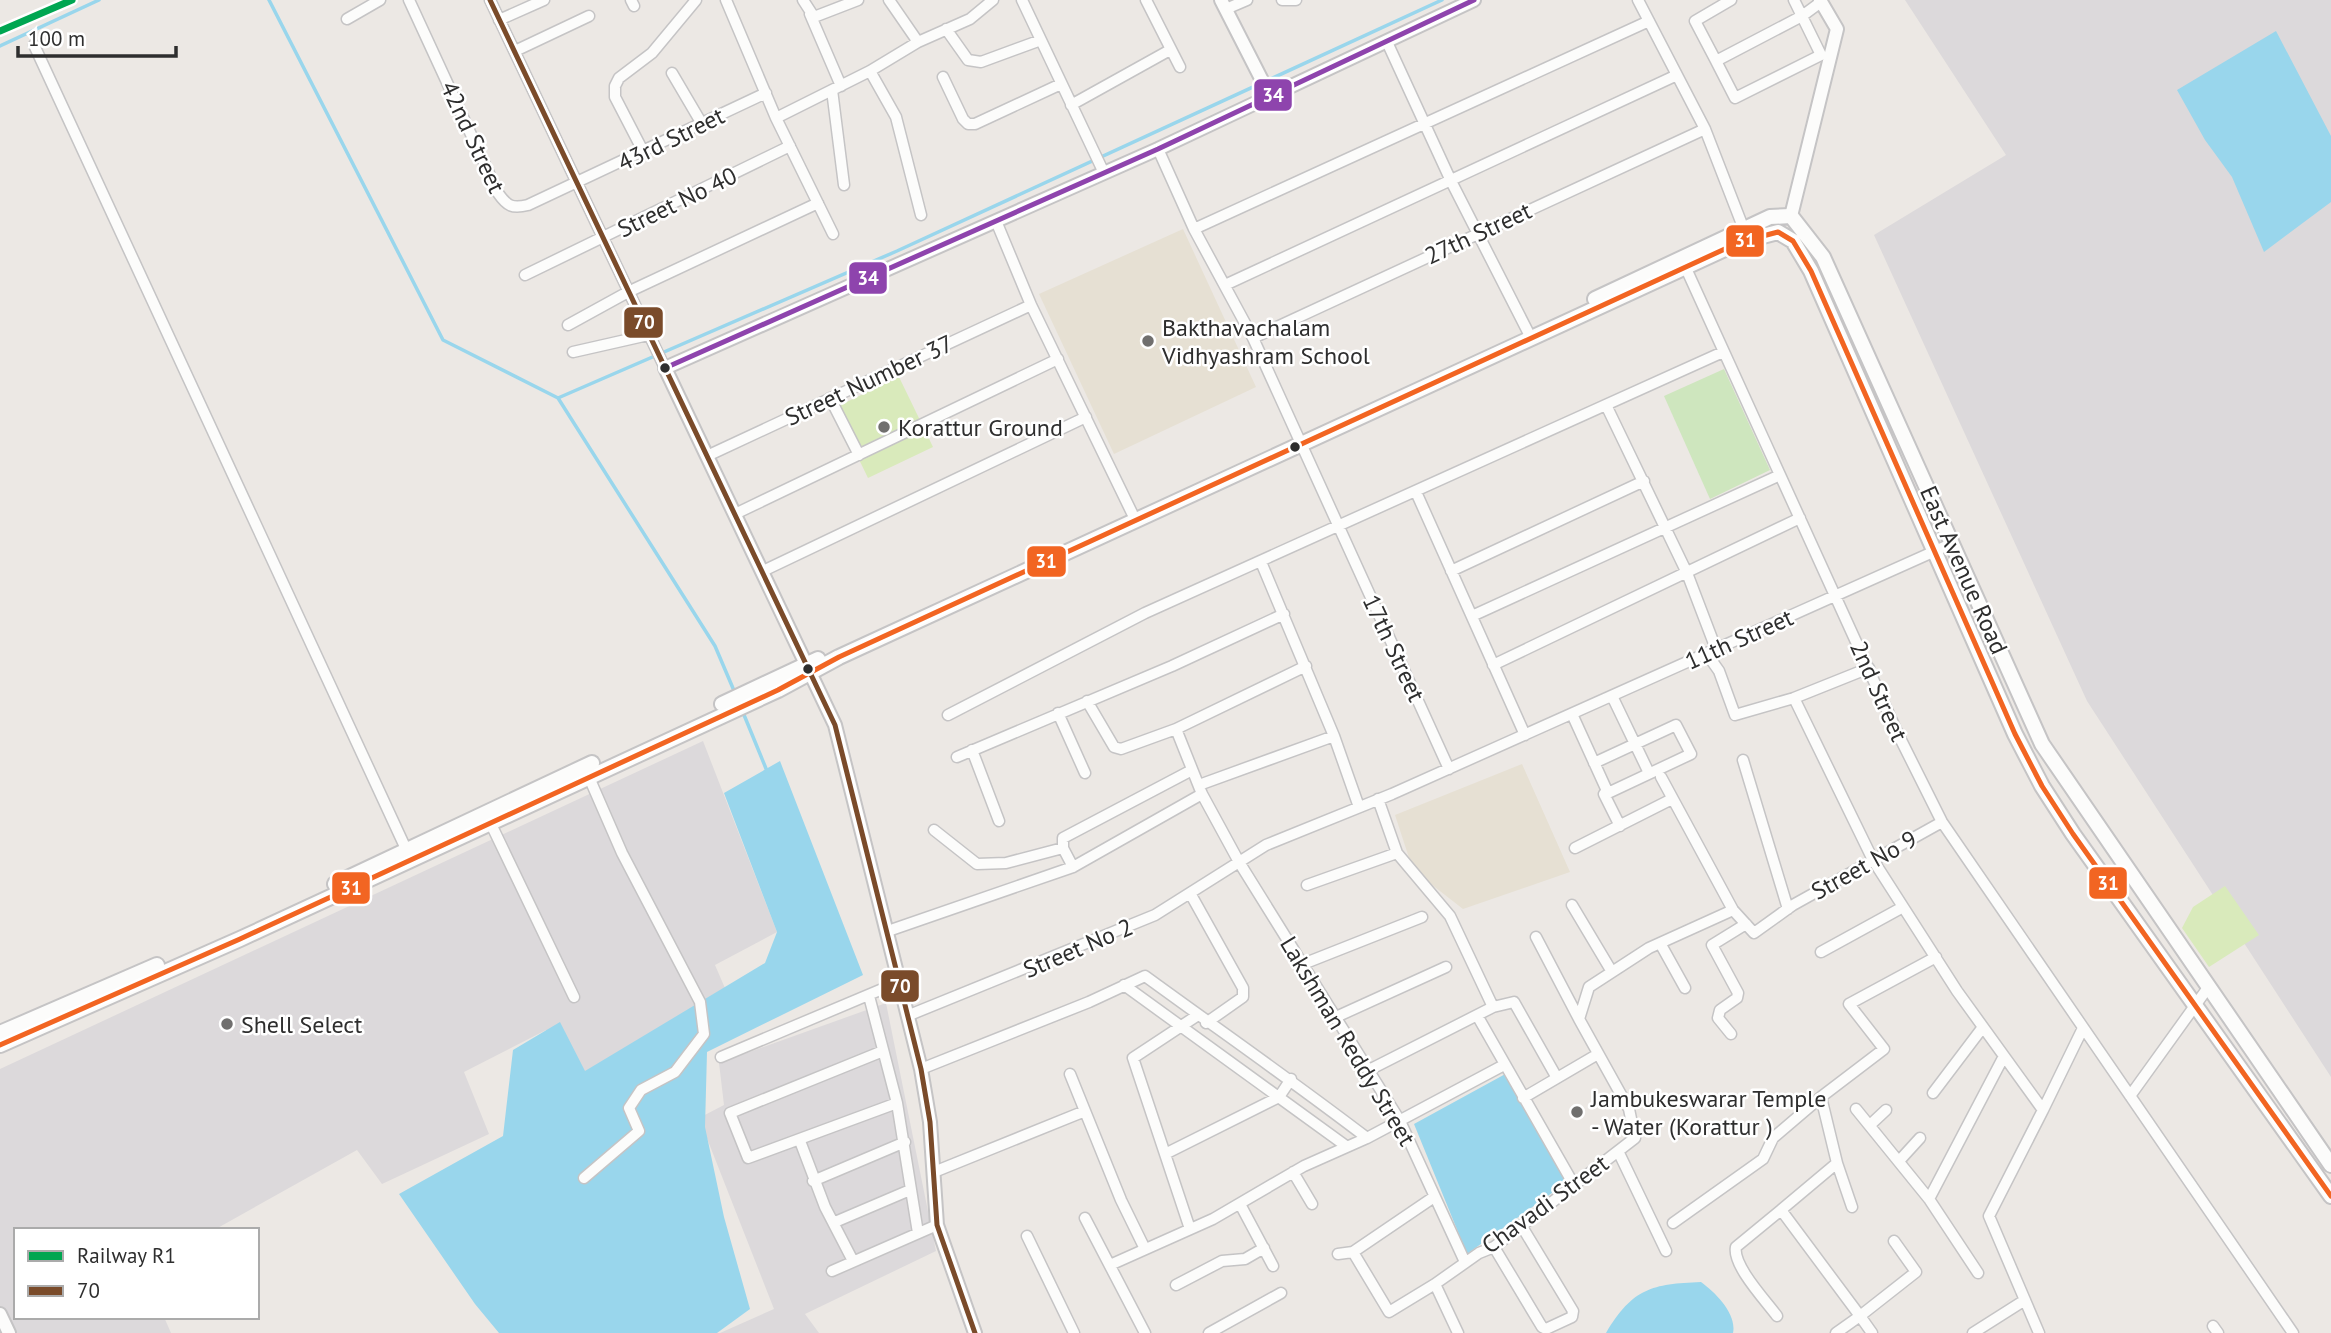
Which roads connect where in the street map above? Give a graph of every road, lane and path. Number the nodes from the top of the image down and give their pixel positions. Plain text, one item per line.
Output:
1 (380, 0) edge
2 (409, 0) edge
3 (490, 0) edge
4 (544, 0) edge
5 (696, 0) edge
6 (726, 0) edge
7 (803, 0) edge
8 (858, 0) edge
9 (889, 0) edge
10 (993, 0) edge
11 (1022, 0) edge
12 (1146, 0) edge
13 (1247, 0) edge
14 (1282, 0) edge
15 (1296, 0) edge
16 (1474, 0) edge
17 (1638, 0) edge
18 (1733, 0) edge
19 (1794, 0) edge
20 (1821, 1) edge
21 (1224, 5) edge
22 (810, 14) junction
23 (589, 16) dead end
24 (1802, 16) junction
25 (347, 19) dead end
26 (499, 20) junction
27 (1649, 21) junction
28 (946, 29) junction
29 (1041, 40) junction
30 (918, 42) junction
31 (1387, 42) junction
32 (34, 46) dead end
33 (1170, 50) junction
34 (515, 51) junction
35 (1716, 61) junction
36 (1180, 67) dead end
37 (870, 71) junction
38 (672, 73) dead end
39 (1677, 75) junction
40 (943, 77) dead end
41 (1061, 85) junction
42 (837, 88) junction
43 (1267, 91) junction
44 (766, 93) junction
45 (1071, 105) junction
46 (776, 118) junction
47 (702, 124) junction
48 (1424, 124) junction
49 (1705, 129) junction
50 (790, 146) junction
51 (1158, 149) junction
52 (644, 153) junction
53 (1100, 164) junction
54 (1451, 181) junction
55 (575, 184) junction
56 (844, 185) dead end
57 (818, 203) junction
58 (921, 215) dead end
59 (1791, 216) junction
60 (996, 221) junction
61 (1743, 227) junction
62 (1194, 229) junction
63 (1478, 233) junction
64 (833, 234) dead end
65 (602, 239) junction
66 (1684, 262) junction
67 (1826, 265) junction
68 (1811, 271) junction
69 (525, 275) dead end
70 (1225, 285) junction
71 (628, 292) junction
72 (1031, 304) junction
73 (568, 325) dead end
74 (1528, 332) junction
75 (647, 333) junction
76 (1253, 338) junction
77 (573, 352) dead end
78 (1723, 352) junction
79 (1058, 359) junction
80 (663, 364) junction
81 (830, 398) junction
82 (1606, 405) junction
83 (1086, 417) junction
84 (1299, 440) junction
85 (859, 455) junction
86 (707, 456) junction
87 (1780, 475) junction
88 (1644, 481) junction
89 (1416, 492) junction
90 (1132, 513) junction
91 (735, 514) junction
92 (1800, 518) junction
93 (1338, 527) junction
94 (1665, 529) junction
95 (1952, 543) junction
96 (1933, 553) junction
97 (1261, 562) junction
98 (763, 571) junction
99 (1451, 571) junction
100 (1686, 573) junction
101 (1836, 595) junction
102 (1284, 614) junction
103 (1472, 616) junction
104 (1711, 652) junction
105 (1493, 665) junction
106 (1306, 666) junction
107 (809, 668) junction
108 (1868, 668) junction
109 (1612, 696) junction
110 (1794, 698) junction
111 (1087, 701) junction
112 (716, 712) junction
113 (1058, 713) junction
114 (1572, 714) junction
115 (948, 715) dead end
116 (1176, 729) junction
117 (1525, 735) junction
118 (1334, 736) junction
119 (1635, 745) junction
120 (972, 750) junction
121 (957, 757) dead end
122 (1744, 760) dead end
123 (1594, 764) junction
124 (1192, 769) junction
125 (1449, 769) junction
126 (1085, 773) dead end
127 (1649, 773) junction
128 (588, 775) junction
129 (1661, 777) dead end
130 (1201, 789) junction
131 (1604, 794) dead end
132 (1378, 799) junction
133 (1672, 799) junction
134 (1359, 807) junction
135 (999, 821) dead end
136 (490, 822) junction
137 (1942, 822) junction
138 (1620, 826) junction
139 (934, 830) dead end
140 (1063, 848) junction
141 (1574, 848) dead end
142 (1397, 853) junction
143 (408, 854) junction
144 (1873, 860) junction
145 (1239, 862) junction
146 (1073, 867) junction
147 (1307, 885) dead end
148 (1190, 894) junction
149 (1572, 905) dead end
150 (1903, 907) junction
151 (1788, 909) junction
152 (1733, 910) junction
153 (1422, 917) dead end
154 (1746, 924) junction
155 (888, 931) junction
156 (1535, 937) dead end
157 (1660, 943) junction
158 (1821, 952) dead end
159 (1936, 957) junction
160 (1303, 964) junction
161 (1446, 967) dead end
162 (1612, 972) junction
163 (899, 982) junction
164 (1124, 985) junction
165 (1685, 988) dead end
166 (2207, 989) junction
167 (869, 996) junction
168 (574, 997) dead end
169 (2197, 1006) junction
170 (1493, 1007) junction
171 (1198, 1014) junction
172 (907, 1016) junction
173 (1336, 1017) junction
174 (1478, 1017) junction
175 (1579, 1018) junction
176 (1206, 1023) junction
177 (1182, 1027) junction
178 (1983, 1027) junction
179 (2083, 1028) junction
180 (0, 1033) edge
181 (1731, 1034) dead end
182 (0, 1045) edge
183 (883, 1051) junction
184 (1598, 1054) junction
185 (2004, 1056) junction
186 (721, 1057) dead end
187 (1504, 1065) junction
188 (921, 1069) junction
189 (1369, 1070) junction
190 (1070, 1074) dead end
191 (1557, 1078) junction
192 (1291, 1079) junction
193 (1933, 1093) dead end
194 (2130, 1096) junction
195 (1279, 1097) junction
196 (1821, 1097) junction
197 (1522, 1098) junction
198 (897, 1103) junction
199 (1856, 1109) dead end
200 (1886, 1110) dead end
201 (2043, 1110) junction
202 (1085, 1111) junction
203 (1400, 1121) junction
204 (1870, 1125) junction
205 (1367, 1138) junction
206 (1920, 1138) dead end
207 (800, 1141) junction
208 (905, 1142) junction
209 (1346, 1146) junction
210 (1618, 1150) junction
211 (1165, 1154) junction
212 (1899, 1161) junction
213 (1837, 1163) junction
214 (2331, 1166) edge
215 (934, 1172) junction
216 (1293, 1172) junction
217 (584, 1178) dead end
218 (813, 1181) junction
219 (1574, 1185) junction
220 (910, 1190) junction
221 (2331, 1196) edge
222 (1434, 1197) junction
223 (1929, 1199) junction
224 (1240, 1204) junction
225 (1312, 1204) dead end
226 (1852, 1207) dead end
227 (1781, 1210) junction
228 (1085, 1217) dead end
229 (835, 1222) junction
230 (1673, 1223) dead end
231 (937, 1225) junction
232 (1521, 1225) junction
233 (1190, 1229) junction
234 (918, 1233) junction
235 (1027, 1236) dead end
236 (1894, 1241) dead end
237 (1494, 1247) junction
238 (1264, 1248) junction
239 (1145, 1249) junction
240 (1666, 1251) dead end
241 (1353, 1252) junction
242 (1338, 1254) dead end
243 (853, 1261) junction
244 (1465, 1262) junction
245 (1110, 1265) junction
246 (1273, 1266) dead end
247 (832, 1270) dead end
248 (1978, 1273) dead end
249 (1435, 1284) junction
250 (1176, 1285) dead end
251 (1280, 1293) dead end
252 (2025, 1300) junction
253 (0, 1314) edge
254 (1777, 1316) dead end
255 (1860, 1316) junction
256 (9, 1333) edge
257 (975, 1333) edge
258 (1074, 1333) edge
259 (1145, 1333) edge
260 (1209, 1333) edge
261 (1458, 1333) edge
262 (1836, 1333) edge
263 (1872, 1333) edge
264 (1973, 1333) edge
265 (2039, 1333) edge
266 (2293, 1333) edge

1 - 25 street
2 - 55 street, 42nd Street
3 - 26 street
4 - 26 street
5 - 52 street
6 - 44 street
7 - 22 street
8 - 22 street
9 - 30 street
10 - 28 street
11 - 29 street
12 - 33 street
13 - 21 street
14 - 15 street
16 - 31 street
17 - 27 street
18 - 35 street
19 - 24 street
20 - 24 street
20 - 59 street
21 - 43 street
22 - 42 street
23 - 34 street
24 - 35 street
24 - 35 street
26 - 34 street
27 - 39 street
27 - 48 street
28 - 29 street
28 - 30 street
29 - 41 street
30 - 37 street
31 - 43 street
31 - 48 street
32 - 143 street
33 - 36 street
33 - 45 street
34 - 55 street
37 - 42 street
37 - 58 street
38 - 47 street
39 - 49 street
39 - 54 street
40 - 41 street
41 - 45 street
42 - 46 street
42 - 56 street
43 - 51 street
44 - 46 street
44 - 47 street, 43rd Street
45 - 53 street
46 - 50 street
47 - 52 street, 43rd Street
48 - 54 street
48 - 62 street
49 - 61 street
49 - 63 street, 27th Street
50 - 57 street
50 - 65 street, Street No 40
51 - 53 street
51 - 62 street, 17th Street
52 - 55 street, 43rd Street
53 - 60 street
54 - 63 street
54 - 70 street
55 - 65 street
57 - 64 street
57 - 71 street
59 - 61 main road, East Avenue Road
59 - 67 main road, East Avenue Road
60 - 72 street
60 - 80 street
61 - 66 main road, East Avenue Road
62 - 70 street, 17th Street
63 - 74 street
63 - 76 street, 27th Street
65 - 69 street, Street No 40
65 - 71 street
66 - 68 main road, East Avenue Road
66 - 74 main road, East Avenue Road
66 - 78 street, 2nd Street
66 - 84 main road, East Avenue Road
67 - 68 main road
67 - 95 main road, East Avenue Road
68 - 96 main road, East Avenue Road
70 - 76 street, 17th Street
71 - 73 street
71 - 75 street
72 - 79 street
72 - 81 street, Street Number 37
74 - 84 main road, East Avenue Road
75 - 77 street
75 - 80 street
76 - 84 street, 17th Street
78 - 82 street
78 - 87 street, 2nd Street
79 - 83 street
79 - 85 street
80 - 86 street
81 - 85 street
81 - 86 street, Street Number 37
82 - 88 street
82 - 89 street
83 - 90 street
83 - 98 street
84 - 90 main road, East Avenue Road
84 - 93 street, 17th Street
84 - 107 main road, East Avenue Road
85 - 91 street
86 - 91 street
87 - 92 street, 2nd Street
87 - 94 street
88 - 94 street
88 - 99 street
89 - 93 street
89 - 99 street
90 - 107 main road, East Avenue Road
91 - 98 street
92 - 100 street
92 - 101 street, 2nd Street
93 - 97 street
93 - 125 street, 17th Street
94 - 100 street
94 - 103 street
95 - 96 street, 11th Street
95 - 166 main road, East Avenue Road
96 - 101 street, 11th Street
96 - 169 main road, East Avenue Road
97 - 102 street
97 - 115 street
98 - 107 street
99 - 103 street
100 - 104 street
100 - 105 street
101 - 104 street, 11th Street
101 - 108 street, 2nd Street
102 - 106 street
102 - 111 street
103 - 105 street
104 - 109 street, 11th Street
104 - 110 street
105 - 117 street
106 - 116 street
106 - 118 street
107 - 112 main road, East Avenue Road
107 - 155 street
108 - 110 street
108 - 137 street, 2nd Street
109 - 114 street, 11th Street
109 - 119 street
110 - 144 street
111 - 113 street
111 - 116 street
112 - 128 main road
112 - 143 main road
113 - 120 street
113 - 126 street
114 - 117 street, 11th Street
114 - 123 street
116 - 124 street, Lakshman Reddy Street
117 - 125 street, 11th Street
118 - 130 street
118 - 134 street
119 - 123 street
119 - 127 street
119 - 127 street
120 - 121 street
120 - 135 street
122 - 151 street
123 - 127 street
124 - 130 street, Lakshman Reddy Street
124 - 140 street
125 - 132 street, 11th Street
128 - 136 main road
128 - 217 street
129 - 133 street
130 - 145 street, Lakshman Reddy Street
130 - 146 street
131 - 138 street
132 - 134 street, Street No 2
132 - 142 street
133 - 138 street
133 - 152 street
134 - 145 street, Street No 2
136 - 143 main road
136 - 168 street
137 - 144 street, Street No 9
137 - 179 street, 2nd Street
138 - 141 street
139 - 140 street
140 - 146 street
142 - 147 street
142 - 170 street
143 - 180 main road
143 - 182 main road
144 - 150 street
144 - 151 street, Street No 9
145 - 148 street, Street No 2
145 - 160 street, Lakshman Reddy Street
146 - 155 street
148 - 172 street, Street No 2
148 - 176 street
149 - 162 street
150 - 158 street
150 - 159 street
151 - 154 street, Street No 9
152 - 154 street
152 - 157 street
153 - 160 street
154 - 181 street
155 - 163 street
156 - 175 street, Chavadi Street
157 - 162 street
157 - 165 street
159 - 178 street
159 - 196 street
160 - 173 street, Lakshman Reddy Street
161 - 173 street
162 - 175 street
163 - 167 street
163 - 172 street
164 - 171 street
164 - 177 street
164 - 188 street
166 - 169 street
166 - 214 main road, East Avenue Road
167 - 183 street
167 - 186 street
169 - 194 street
169 - 221 main road, East Avenue Road
170 - 174 street
170 - 191 street
171 - 176 street
171 - 177 street
172 - 188 street
173 - 189 street, Lakshman Reddy Street
174 - 187 street
174 - 189 street
175 - 184 street, Chavadi Street
176 - 192 street
177 - 195 street
177 - 211 street
178 - 185 street
178 - 193 street
179 - 194 street, 2nd Street
179 - 201 street
183 - 198 street
183 - 207 street
184 - 191 street
184 - 210 street, Chavadi Street
185 - 201 street
185 - 223 street
187 - 197 street
187 - 203 street
188 - 215 street
189 - 203 street, Lakshman Reddy Street
190 - 202 street
191 - 197 street
192 - 195 street
192 - 205 street
194 - 266 street, 2nd Street
195 - 209 street
195 - 211 street
196 - 213 street
196 - 230 street
197 - 219 street
198 - 207 street
198 - 208 street
199 - 204 street
200 - 204 street
201 - 252 street
202 - 215 street
202 - 239 street
203 - 205 street
203 - 222 street, Lakshman Reddy Street
204 - 212 street
205 - 209 street
206 - 212 street
207 - 218 street
208 - 218 street
208 - 220 street
209 - 216 street
210 - 219 street, Chavadi Street
210 - 240 street
211 - 233 street
212 - 223 street
213 - 226 street
213 - 227 street
215 - 231 street
216 - 224 street
216 - 225 street
218 - 229 street
219 - 232 street, Chavadi Street
220 - 229 street
220 - 234 street
222 - 241 street
222 - 244 street, Lakshman Reddy Street
223 - 248 street
224 - 233 street
224 - 238 street
227 - 254 street
227 - 255 street
228 - 245 street
229 - 243 street
231 - 234 street
231 - 257 street
232 - 237 street, Chavadi Street
232 - 237 street
233 - 239 street
234 - 243 street
235 - 258 street
236 - 255 street
237 - 244 street, Chavadi Street
238 - 246 street
238 - 250 street
239 - 245 street
241 - 242 street
241 - 249 street, Chavadi Street
243 - 247 street
244 - 249 street, Chavadi Street
245 - 259 street
249 - 261 street
251 - 260 street
252 - 264 street
252 - 265 street
253 - 256 street
255 - 262 street
255 - 263 street

